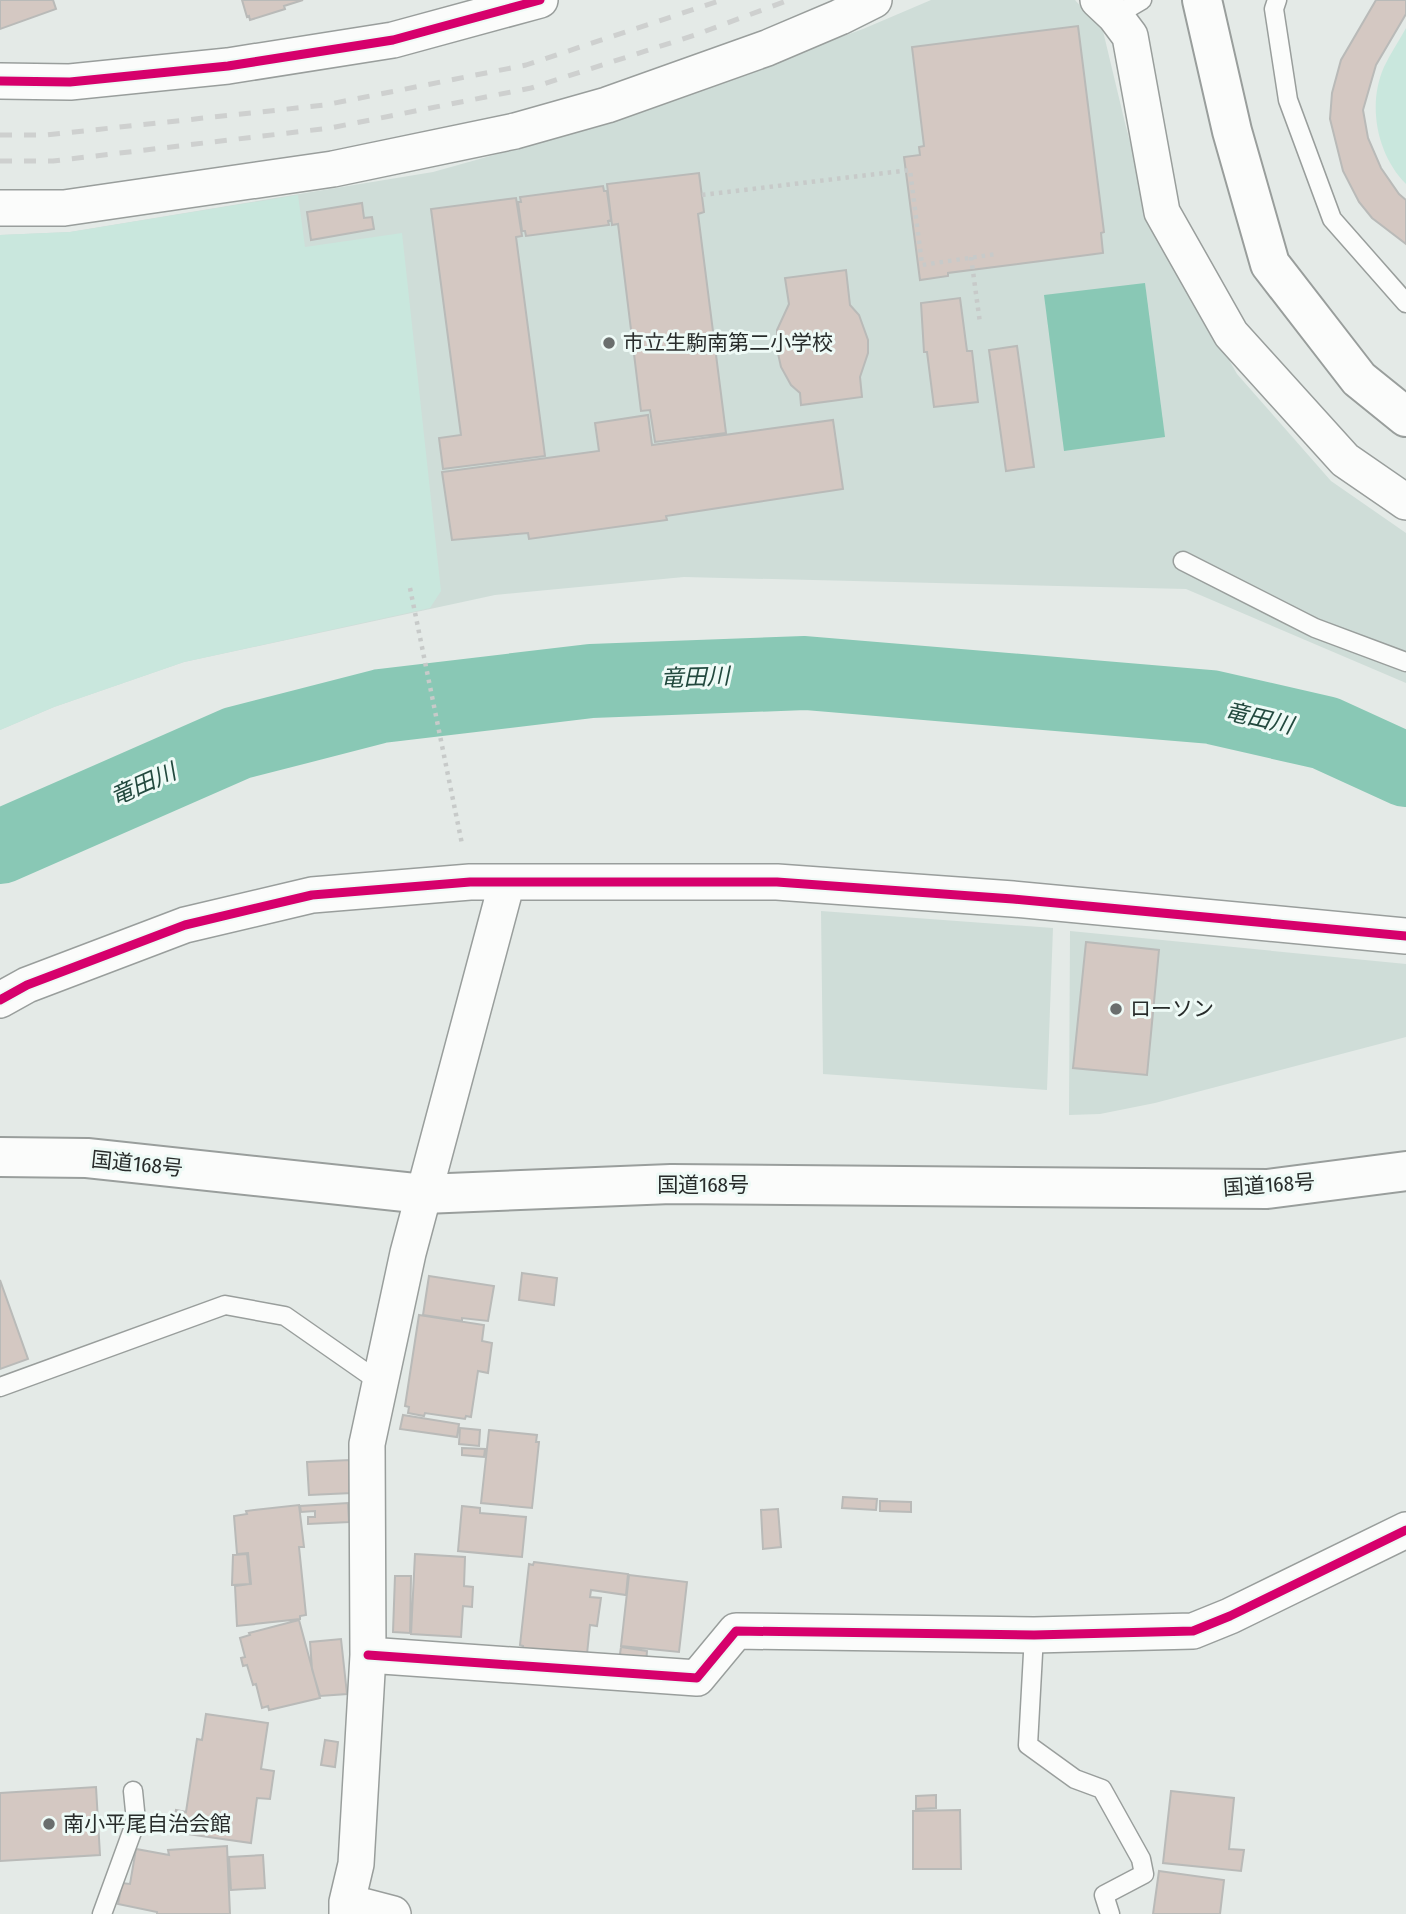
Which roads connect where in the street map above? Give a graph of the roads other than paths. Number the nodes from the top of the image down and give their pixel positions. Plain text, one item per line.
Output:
1 (540, 0) edge
2 (874, 0) edge
3 (1202, 0) edge
4 (1277, 0) edge
5 (1118, 5) edge
6 (0, 81) edge
7 (0, 208) edge
8 (1406, 303) edge
9 (1406, 417) edge
10 (1406, 502) edge
11 (1183, 561) dead end
12 (1406, 662) edge
13 (507, 882) junction
14 (1406, 936) edge
15 (0, 1000) edge
16 (0, 1157) edge
17 (1406, 1171) edge
18 (424, 1194) junction
19 (381, 1383) junction
20 (0, 1387) edge
21 (1406, 1530) edge
22 (1034, 1635) junction
23 (368, 1655) junction
24 (133, 1791) dead end
25 (343, 1910) edge
26 (102, 1914) edge
27 (393, 1914) edge
28 (1110, 1914) edge

1 - 6 street
2 - 7 street
3 - 9 main road
4 - 8 lane
5 - 10 street
11 - 12 lane
13 - 14 street
13 - 15 street
13 - 18 street
16 - 18 main road, 国道168号
17 - 18 main road, 国道168号
18 - 19 street
19 - 20 lane
19 - 23 street
21 - 22 street
22 - 23 street
22 - 28 lane
23 - 25 street
24 - 26 lane
25 - 27 street

